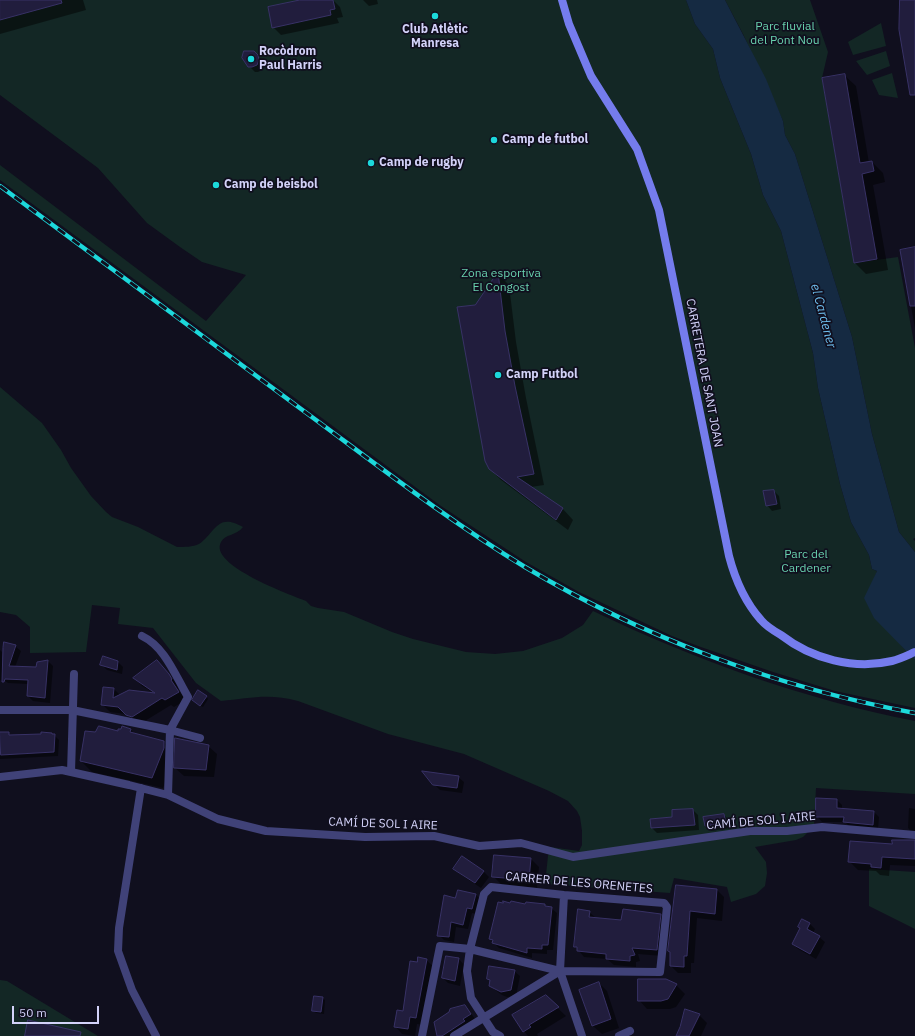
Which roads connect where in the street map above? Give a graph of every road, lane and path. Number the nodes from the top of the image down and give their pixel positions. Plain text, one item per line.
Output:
1 (562, 0) edge
2 (142, 636) dead end
3 (915, 652) edge
4 (74, 674) dead end
5 (0, 710) edge
6 (72, 710) junction
7 (170, 730) junction
8 (200, 738) dead end
9 (71, 772) junction
10 (0, 777) edge
11 (141, 788) junction
12 (168, 795) junction
13 (915, 834) edge
14 (564, 895) junction
15 (470, 949) junction
16 (560, 971) junction
17 (483, 1018) junction
18 (630, 1031) dead end
19 (156, 1036) edge
20 (422, 1036) edge
21 (454, 1036) edge
22 (500, 1036) edge
23 (582, 1036) edge
24 (619, 1036) edge

1 - 3 street, CARRETERA DE SANT JOAN
2 - 7 street
4 - 6 street
5 - 6 street
6 - 7 street
6 - 9 street
7 - 8 street
7 - 12 street
9 - 10 street, CAMÍ DE SOL I AIRE
9 - 11 street, CAMÍ DE SOL I AIRE
11 - 12 street, CAMÍ DE SOL I AIRE
11 - 19 street
12 - 13 street, CAMÍ DE SOL I AIRE
14 - 15 street, CARRER DE LES ORENETES
14 - 16 street
14 - 16 street, CARRER DE LES ORENETES
15 - 16 street
15 - 17 street, CARRER DE LES ORENETES
15 - 20 street
16 - 17 street
16 - 23 street
17 - 21 street
17 - 22 street, CARRER DE LES ORENETES
18 - 24 street

